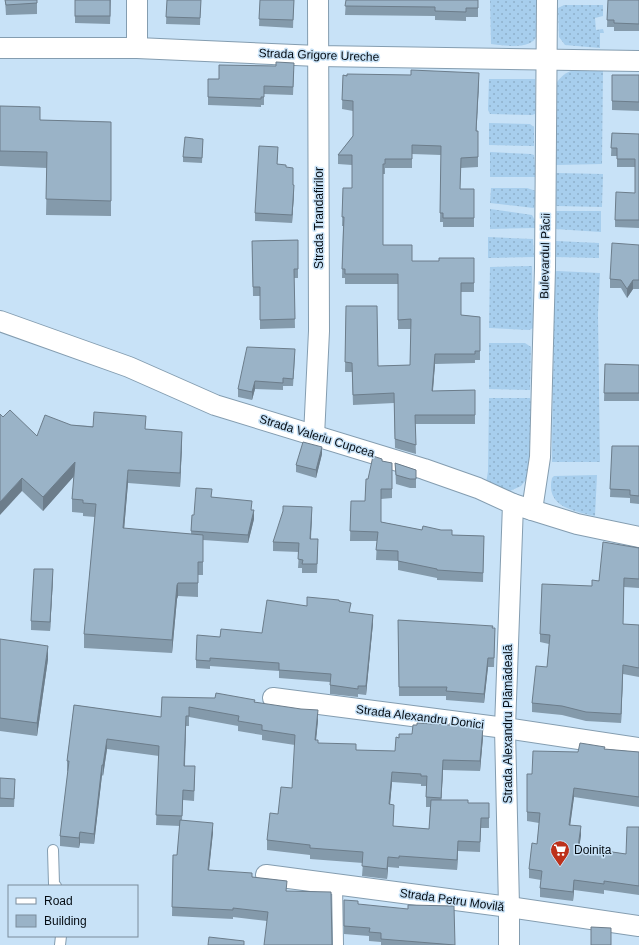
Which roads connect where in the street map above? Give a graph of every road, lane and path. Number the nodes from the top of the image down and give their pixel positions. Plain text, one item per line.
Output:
1 (137, 0) edge
2 (318, 0) edge
3 (547, 0) edge
4 (0, 48) edge
5 (137, 48) junction
6 (318, 56) junction
7 (547, 60) junction
8 (639, 61) edge
9 (0, 322) edge
10 (314, 436) junction
11 (513, 504) junction
12 (532, 510) junction
13 (639, 537) edge
14 (273, 698) dead end
15 (505, 728) junction
16 (639, 748) edge
17 (53, 850) dead end
18 (266, 875) dead end
19 (337, 884) junction
20 (55, 885) edge
21 (509, 907) junction
22 (639, 926) edge
23 (338, 945) edge
24 (509, 945) edge

1 - 5 street
2 - 6 street, Strada Trandafirilor
3 - 7 street, Bulevardul Păcii
4 - 5 street, Strada Grigore Ureche
5 - 6 street, Strada Grigore Ureche
6 - 7 street, Strada Grigore Ureche
6 - 10 street, Strada Trandafirilor
7 - 8 street, Strada Grigore Ureche
7 - 12 street, Bulevardul Păcii
9 - 10 street, Strada Valeriu Cupcea
10 - 11 street, Strada Valeriu Cupcea
11 - 12 street, Strada Valeriu Cupcea
11 - 15 street, Strada Alexandru Plămădeală
12 - 13 street, Strada Valeriu Cupcea
14 - 15 street, Strada Alexandru Donici
15 - 16 street, Strada Alexandru Donici
15 - 21 street, Strada Alexandru Plămădeală
17 - 20 lane
18 - 19 street, Strada Petru Movilă
19 - 21 street, Strada Petru Movilă
19 - 23 lane
21 - 22 street, Strada Petru Movilă
21 - 24 street, Strada Alexandru Plămădeală

